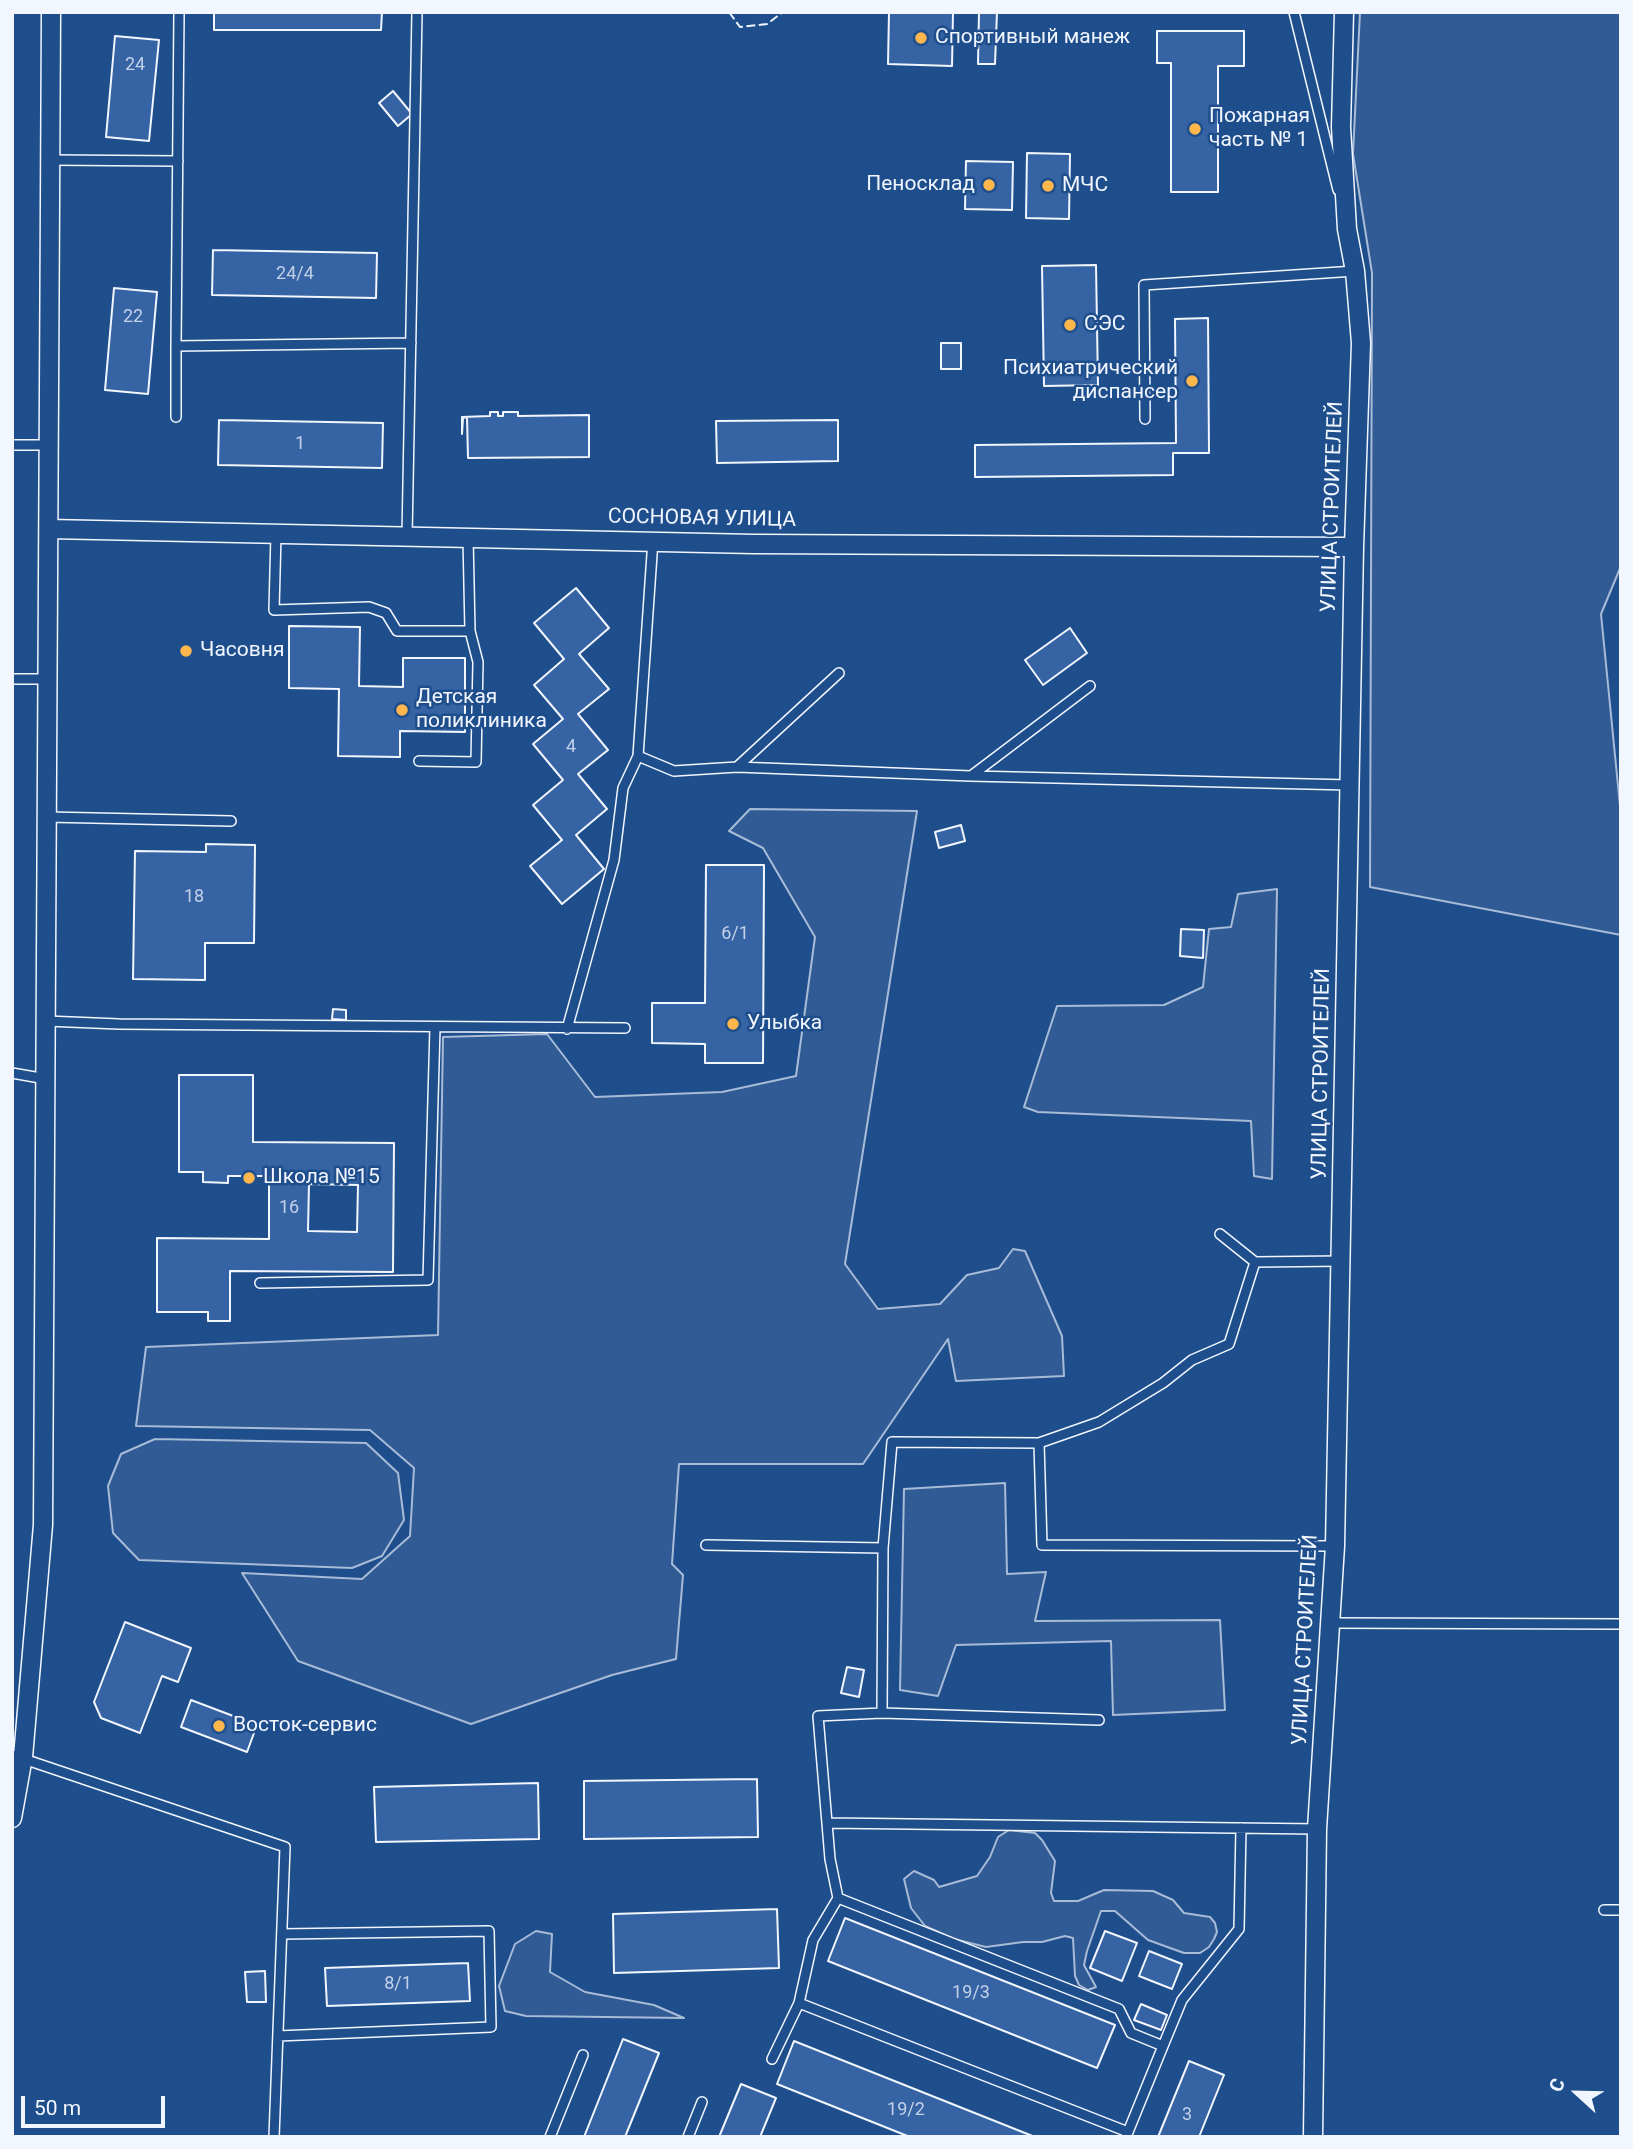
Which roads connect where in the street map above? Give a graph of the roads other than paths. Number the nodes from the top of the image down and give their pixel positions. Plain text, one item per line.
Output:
1 (51, 12) edge
2 (179, 12) edge
3 (417, 12) edge
4 (1294, 12) edge
5 (1344, 12) edge
6 (51, 160) junction
7 (178, 162) junction
8 (1347, 229) junction
9 (1355, 271) junction
10 (411, 343) junction
11 (176, 346) junction
12 (176, 417) dead end
13 (1145, 419) dead end
14 (12, 445) edge
15 (50, 445) junction
16 (49, 529) junction
17 (276, 534) junction
18 (407, 536) junction
19 (468, 538) junction
20 (653, 540) junction
21 (1354, 547) junction
22 (470, 631) junction
23 (839, 673) dead end
24 (12, 679) edge
25 (48, 680) junction
26 (1090, 687) dead end
27 (638, 756) junction
28 (419, 761) dead end
29 (737, 767) junction
30 (971, 776) junction
31 (1350, 785) junction
32 (47, 817) junction
33 (231, 821) dead end
34 (46, 1021) junction
35 (435, 1027) junction
36 (625, 1028) dead end
37 (568, 1029) junction
38 (12, 1073) edge
39 (46, 1079) junction
40 (1220, 1234) dead end
41 (1341, 1261) junction
42 (1255, 1262) junction
43 (260, 1283) dead end
44 (1039, 1443) junction
45 (706, 1545) dead end
46 (1335, 1546) junction
47 (883, 1548) junction
48 (1332, 1623) junction
49 (1621, 1624) edge
50 (882, 1713) junction
51 (1099, 1720) dead end
52 (18, 1756) edge
53 (12, 1818) edge
54 (828, 1823) junction
55 (1241, 1828) junction
56 (1317, 1829) junction
57 (838, 1898) junction
58 (1604, 1910) dead end
59 (1621, 1910) edge
60 (282, 1934) junction
61 (799, 2003) junction
62 (278, 2036) junction
63 (1163, 2046) junction
64 (583, 2055) dead end
65 (772, 2059) dead end
66 (702, 2102) dead end
67 (1127, 2134) edge
68 (274, 2137) edge
69 (550, 2137) edge
70 (688, 2137) edge
71 (1313, 2137) edge

1 - 6 street
2 - 7 lane
3 - 10 lane
4 - 8 lane
5 - 8 street, УЛИЦА СТРОИТЕЛЕЙ
6 - 7 lane
6 - 15 street
7 - 11 lane
8 - 9 street, УЛИЦА СТРОИТЕЛЕЙ
9 - 13 lane
9 - 21 street, УЛИЦА СТРОИТЕЛЕЙ
10 - 11 lane
10 - 18 lane
11 - 12 lane
14 - 15 lane
15 - 16 street
16 - 17 street, СОСНОВАЯ УЛИЦА
16 - 25 street
17 - 18 street, СОСНОВАЯ УЛИЦА
17 - 22 lane
18 - 19 street, СОСНОВАЯ УЛИЦА
19 - 20 street, СОСНОВАЯ УЛИЦА
19 - 22 lane
20 - 21 street, СОСНОВАЯ УЛИЦА
20 - 27 lane
21 - 31 street, УЛИЦА СТРОИТЕЛЕЙ
22 - 28 lane
23 - 29 lane
24 - 25 lane
25 - 32 street
26 - 30 lane
27 - 29 lane
27 - 37 lane
29 - 30 lane
30 - 31 lane
31 - 41 street, УЛИЦА СТРОИТЕЛЕЙ
32 - 33 lane
32 - 34 street
34 - 35 lane
34 - 39 street
35 - 37 lane
35 - 43 lane
36 - 37 lane
38 - 39 lane
39 - 52 street
40 - 42 lane
41 - 42 lane
41 - 46 street, УЛИЦА СТРОИТЕЛЕЙ
42 - 44 lane
44 - 46 lane
44 - 47 lane
45 - 47 lane
46 - 48 street, УЛИЦА СТРОИТЕЛЕЙ
47 - 50 lane
48 - 49 lane
48 - 56 street, УЛИЦА СТРОИТЕЛЕЙ
50 - 51 lane
50 - 54 lane
52 - 53 street
52 - 60 lane
54 - 55 lane
54 - 57 lane
55 - 56 lane
55 - 63 lane
56 - 71 street, УЛИЦА СТРОИТЕЛЕЙ
57 - 61 lane
57 - 63 lane
58 - 59 lane
60 - 62 lane
60 - 62 lane
61 - 65 lane
61 - 67 lane
62 - 68 lane
63 - 67 lane
64 - 69 lane
66 - 70 lane

